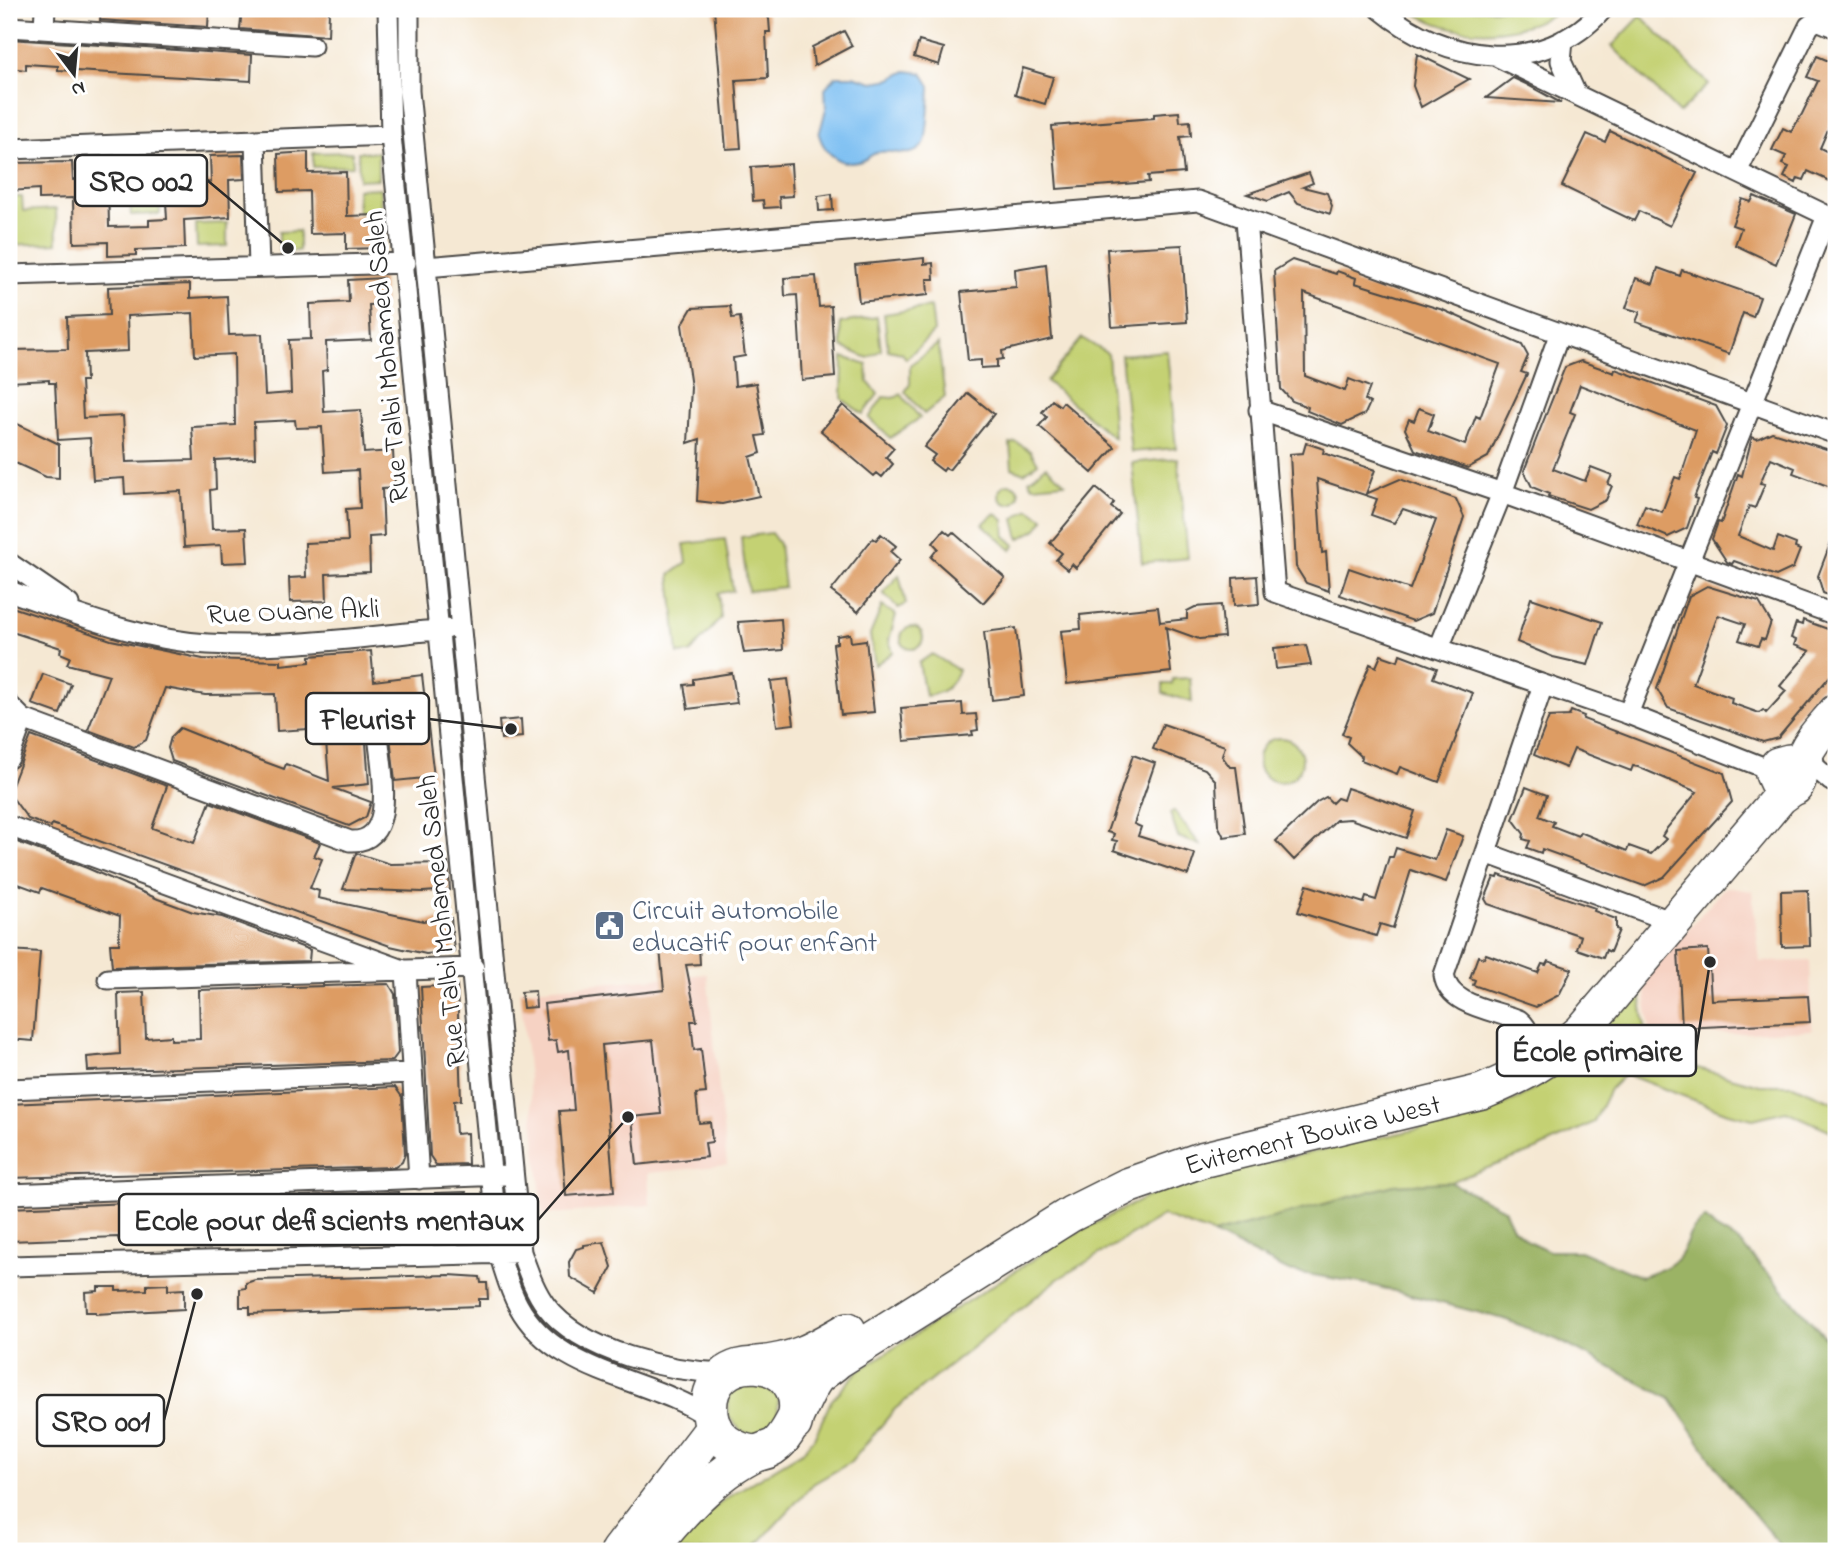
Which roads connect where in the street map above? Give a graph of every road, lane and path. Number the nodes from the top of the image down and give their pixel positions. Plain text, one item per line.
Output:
1 (45, 9) edge
2 (388, 9) edge
3 (409, 9) edge
4 (1380, 9) edge
5 (1603, 9) edge
6 (9, 27) edge
7 (1836, 28) edge
8 (44, 29) junction
9 (1563, 40) junction
10 (312, 46) dead end
11 (1498, 57) junction
12 (1576, 94) junction
13 (391, 135) junction
14 (255, 140) junction
15 (9, 149) edge
16 (1737, 172) junction
17 (1832, 218) edge
18 (1246, 219) junction
19 (406, 263) junction
20 (259, 267) junction
21 (426, 267) junction
22 (9, 275) edge
23 (1559, 335) junction
24 (1752, 405) junction
25 (1259, 410) junction
26 (1836, 435) edge
27 (1502, 493) junction
28 (1689, 560) junction
29 (9, 563) edge
30 (9, 590) edge
31 (1836, 615) edge
32 (90, 619) junction
33 (460, 628) junction
34 (437, 630) junction
35 (1439, 648) junction
36 (1543, 685) junction
37 (9, 705) edge
38 (1836, 712) edge
39 (1628, 715) junction
40 (23, 719) junction
41 (378, 733) dead end
42 (9, 758) edge
43 (1792, 775) edge
44 (9, 827) edge
45 (1486, 853) junction
46 (1662, 918) junction
47 (474, 968) junction
48 (406, 971) junction
49 (108, 979) dead end
50 (1524, 1057) junction
51 (412, 1073) junction
52 (9, 1089) edge
53 (514, 1174) junction
54 (492, 1176) junction
55 (419, 1179) junction
56 (9, 1194) edge
57 (521, 1252) junction
58 (499, 1254) junction
59 (9, 1266) edge
60 (742, 1369) junction
61 (712, 1422) junction
62 (782, 1436) junction
63 (619, 1551) edge
64 (649, 1551) edge

1 - 8 street
2 - 13 street, Rue Talbi Mohamed Saleh
3 - 21 street, Rue Talbi Mohamed Saleh
4 - 11 street
5 - 9 street
6 - 8 street
7 - 16 street
8 - 10 street
9 - 11 street
9 - 12 street
11 - 12 street
12 - 16 street
13 - 14 street
13 - 19 street, Rue Talbi Mohamed Saleh
14 - 15 street
14 - 20 street
16 - 17 street
17 - 24 street
18 - 21 street
18 - 23 street
18 - 25 street
19 - 20 street
19 - 34 street, Rue Talbi Mohamed Saleh
20 - 22 street
21 - 33 street, Rue Talbi Mohamed Saleh
23 - 24 street
23 - 27 street
24 - 26 street
24 - 28 street
25 - 27 street
25 - 35 street
27 - 28 street
27 - 35 street
28 - 31 street
28 - 39 street
29 - 32 street
30 - 32 street, Rue Ouane Akli
32 - 34 street, Rue Ouane Akli
33 - 34 street, Rue Ouane Akli
33 - 53 street, Rue Talbi Mohamed Saleh
34 - 47 street, Rue Talbi Mohamed Saleh
35 - 36 street
36 - 39 street
36 - 45 street
37 - 40 street
38 - 43 highway
39 - 43 street
40 - 41 street
40 - 42 street
43 - 46 highway, Evitement Bouira West
43 - 62 highway, Evitement Bouira West
44 - 48 street
45 - 46 street
45 - 50 street
46 - 50 highway, Evitement Bouira West
47 - 48 street
47 - 54 street, Rue Talbi Mohamed Saleh
48 - 49 street
48 - 51 street
50 - 60 highway, Evitement Bouira West
51 - 52 street
51 - 55 street
53 - 54 street
53 - 57 street, Rue Talbi Mohamed Saleh
54 - 55 street
54 - 58 street, Rue Talbi Mohamed Saleh
55 - 56 street
57 - 58 street
57 - 60 street, Rue Talbi Mohamed Saleh
58 - 59 street
58 - 61 street, Rue Talbi Mohamed Saleh
60 - 61 highway
60 - 62 highway
61 - 62 highway
61 - 63 highway
62 - 64 highway

